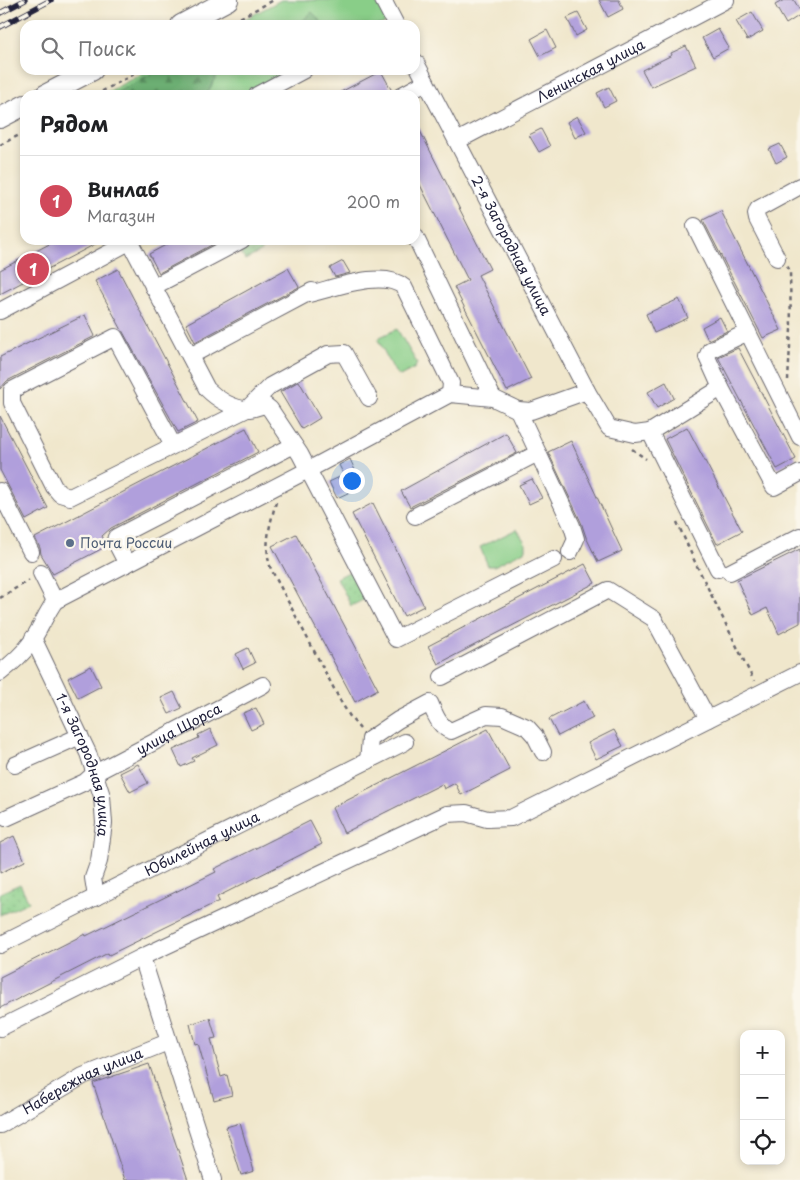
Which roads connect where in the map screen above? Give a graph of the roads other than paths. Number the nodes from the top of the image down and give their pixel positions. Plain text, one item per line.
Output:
1 (228, 0) edge
2 (383, 0) edge
3 (726, 0) edge
4 (190, 20) edge
5 (391, 20) edge
6 (420, 71) edge
7 (84, 75) edge
8 (295, 75) edge
9 (426, 82) junction
10 (56, 90) edge
11 (266, 90) edge
12 (411, 90) edge
13 (20, 108) edge
14 (0, 118) edge
15 (457, 141) junction
16 (800, 186) edge
17 (695, 226) dead end
18 (123, 245) edge
19 (132, 245) edge
20 (233, 245) edge
21 (419, 245) edge
22 (777, 258) road end
23 (153, 287) junction
24 (0, 311) edge
25 (748, 332) junction
26 (190, 356) junction
27 (721, 388) junction
28 (587, 391) junction
29 (450, 394) junction
30 (369, 398) dead end
31 (493, 398) junction
32 (247, 409) junction
33 (518, 410) junction
34 (650, 432) junction
35 (800, 437) edge
36 (173, 445) junction
37 (294, 446) junction
38 (538, 453) junction
39 (308, 470) junction
40 (800, 473) edge
41 (0, 491) edge
42 (415, 516) dead end
43 (800, 536) edge
44 (31, 552) dead end
45 (570, 552) dead end
46 (554, 559) dead end
47 (127, 564) junction
48 (41, 573) road end
49 (55, 601) junction
50 (33, 638) junction
51 (0, 673) edge
52 (800, 673) edge
53 (442, 677) dead end
54 (263, 685) dead end
55 (708, 720) junction
56 (80, 736) junction
57 (406, 742) dead end
58 (543, 752) dead end
59 (368, 761) junction
60 (15, 765) dead end
61 (96, 773) junction
62 (2, 815) edge
63 (96, 897) junction
64 (0, 945) edge
65 (142, 957) junction
66 (0, 1028) edge
67 (168, 1042) junction
68 (0, 1125) edge
69 (213, 1180) edge

1 - 4 main road
2 - 5 street
3 - 15 street, Ленинская улица
6 - 9 street, 2-я Загородная улица
7 - 10 main road
8 - 11 street
9 - 12 street
9 - 15 street, 2-я Загородная улица
13 - 14 main road
15 - 28 street, 2-я Загородная улица
16 - 22 street
17 - 25 street
18 - 24 street
19 - 23 street
20 - 23 street
21 - 31 street
23 - 26 street
25 - 27 street
25 - 35 street
26 - 29 street
26 - 32 street
27 - 34 street
27 - 40 street
28 - 33 street
28 - 34 street, 2-я Загородная улица
29 - 31 street
29 - 39 street
30 - 32 street
31 - 33 street
32 - 36 street
32 - 37 street
33 - 38 street
34 - 43 street
36 - 36 street
37 - 39 street
37 - 47 street
38 - 42 street
38 - 45 street
39 - 46 street
39 - 47 street
41 - 44 street
47 - 49 street
48 - 49 street
49 - 50 street
50 - 51 street
50 - 56 street, 1-я Загородная улица
52 - 55 street
53 - 55 street
54 - 61 street, улица Щорса
55 - 65 street
56 - 60 street
56 - 61 street, 1-я Загородная улица
57 - 59 street, Юбилейная улица
58 - 59 street
59 - 63 street, Юбилейная улица
61 - 62 street, улица Щорса
61 - 63 street, 1-я Загородная улица
63 - 64 street, Юбилейная улица
65 - 66 street
65 - 67 street
67 - 68 street, Набережная улица
67 - 69 street

